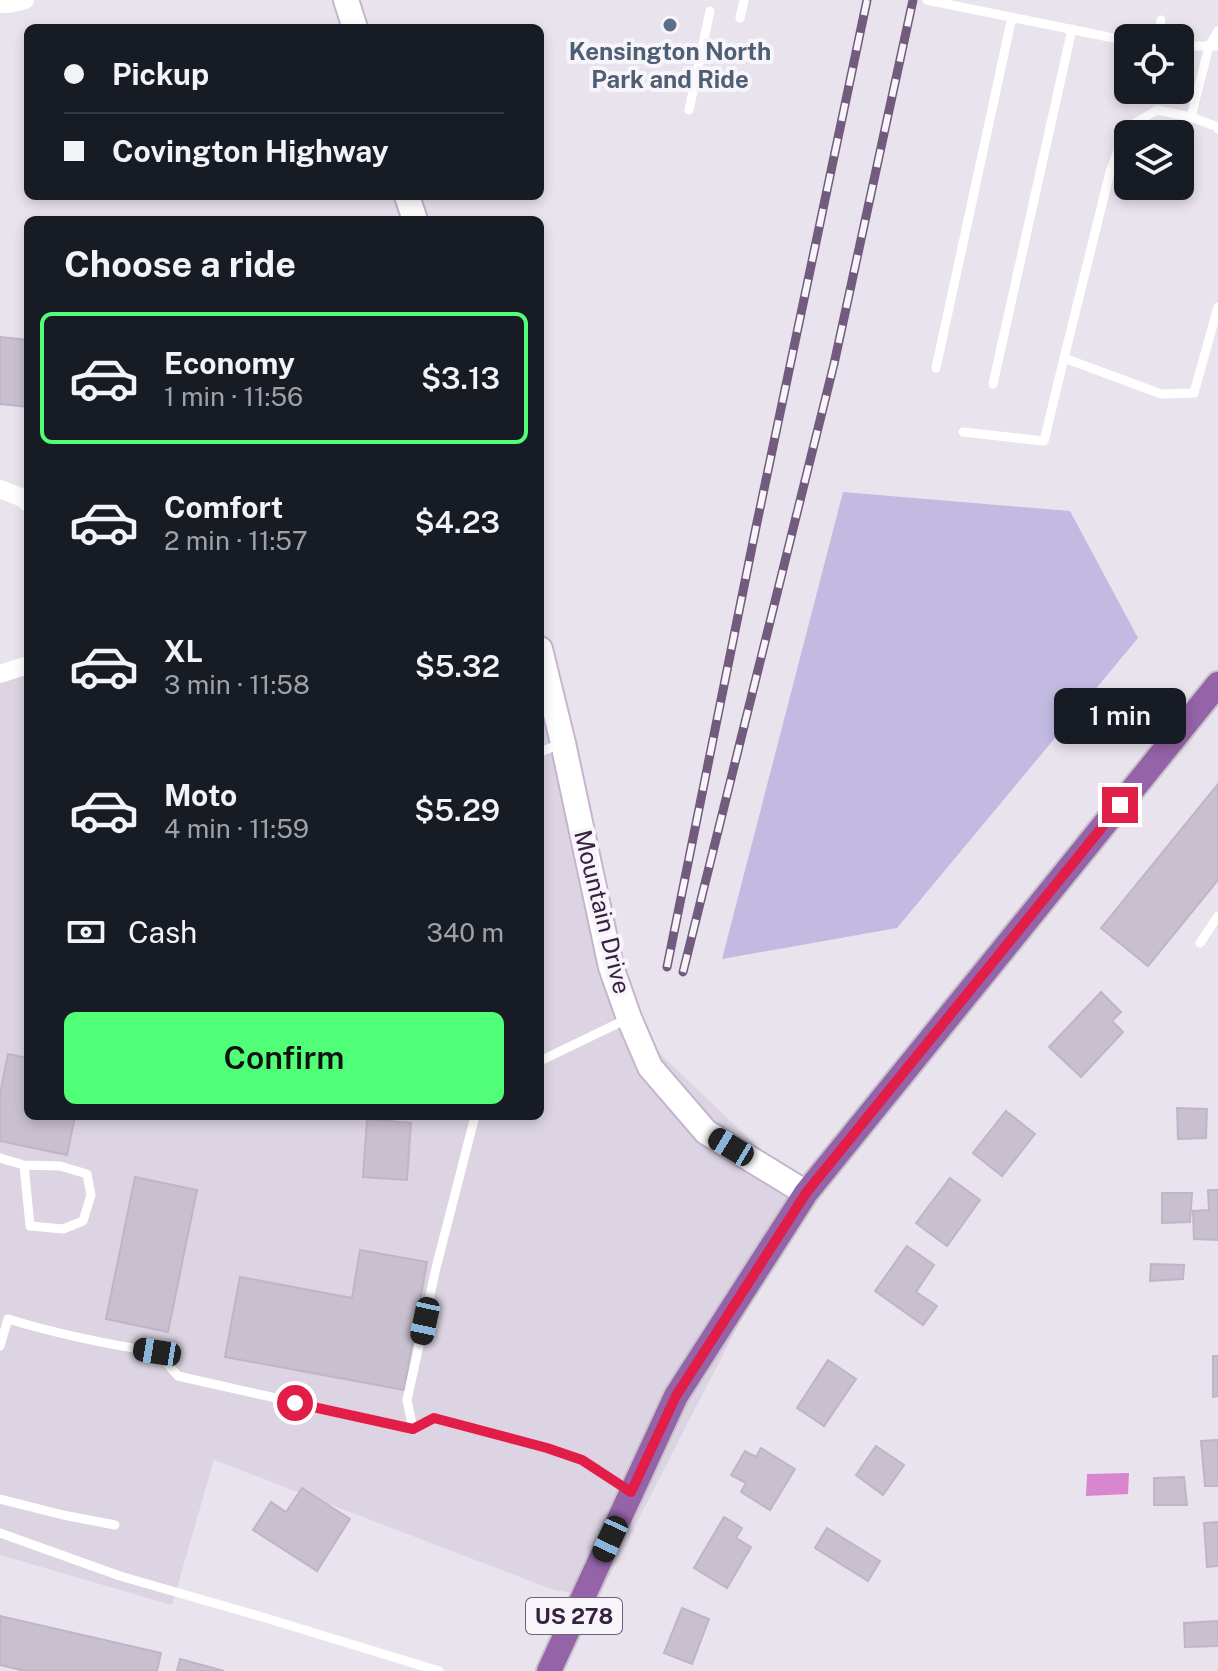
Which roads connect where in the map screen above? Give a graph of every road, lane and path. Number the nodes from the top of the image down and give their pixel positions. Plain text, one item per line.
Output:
1 (25, 0) edge
2 (346, 0) edge
3 (744, 0) edge
4 (927, 0) edge
5 (0, 4) edge
6 (710, 11) dead end
7 (1012, 17) junction
8 (740, 18) dead end
9 (1161, 20) dead end
10 (354, 24) edge
11 (1160, 24) edge
12 (1072, 29) junction
13 (1218, 31) edge
14 (1114, 38) edge
15 (1214, 46) edge
16 (689, 110) dead end
17 (1191, 117) junction
18 (1218, 129) edge
19 (1218, 307) edge
20 (1064, 358) junction
21 (936, 368) dead end
22 (993, 384) dead end
23 (963, 432) dead end
24 (0, 489) edge
25 (24, 499) edge
26 (544, 665) edge
27 (24, 666) edge
28 (0, 674) edge
29 (1218, 684) edge
30 (563, 743) junction
31 (544, 750) edge
32 (1218, 916) edge
33 (1200, 943) dead end
34 (629, 1018) junction
35 (544, 1059) edge
36 (474, 1120) edge
37 (0, 1158) edge
38 (24, 1165) junction
39 (806, 1193) junction
40 (0, 1346) edge
41 (413, 1429) junction
42 (631, 1492) junction
43 (0, 1499) edge
44 (115, 1525) dead end
45 (0, 1533) edge
46 (439, 1671) edge
47 (549, 1671) edge

1 - 5 street
2 - 10 main road
3 - 8 lane
4 - 7 lane
6 - 16 lane
7 - 12 lane
7 - 21 lane
9 - 11 lane
12 - 14 lane
12 - 22 lane
13 - 15 lane
15 - 17 lane
17 - 18 lane
17 - 20 lane
19 - 20 lane
20 - 23 lane
24 - 25 street
26 - 30 main road, Mountain Drive
27 - 28 street
29 - 39 main road, US 278
30 - 31 lane
30 - 34 main road, Mountain Drive
32 - 33 lane
34 - 35 lane
34 - 39 main road, Mountain Drive
36 - 41 lane
37 - 38 lane
38 - 38 lane
39 - 42 main road, US 278
40 - 41 lane
41 - 42 lane
42 - 47 main road, US 278
43 - 44 lane
45 - 46 lane

